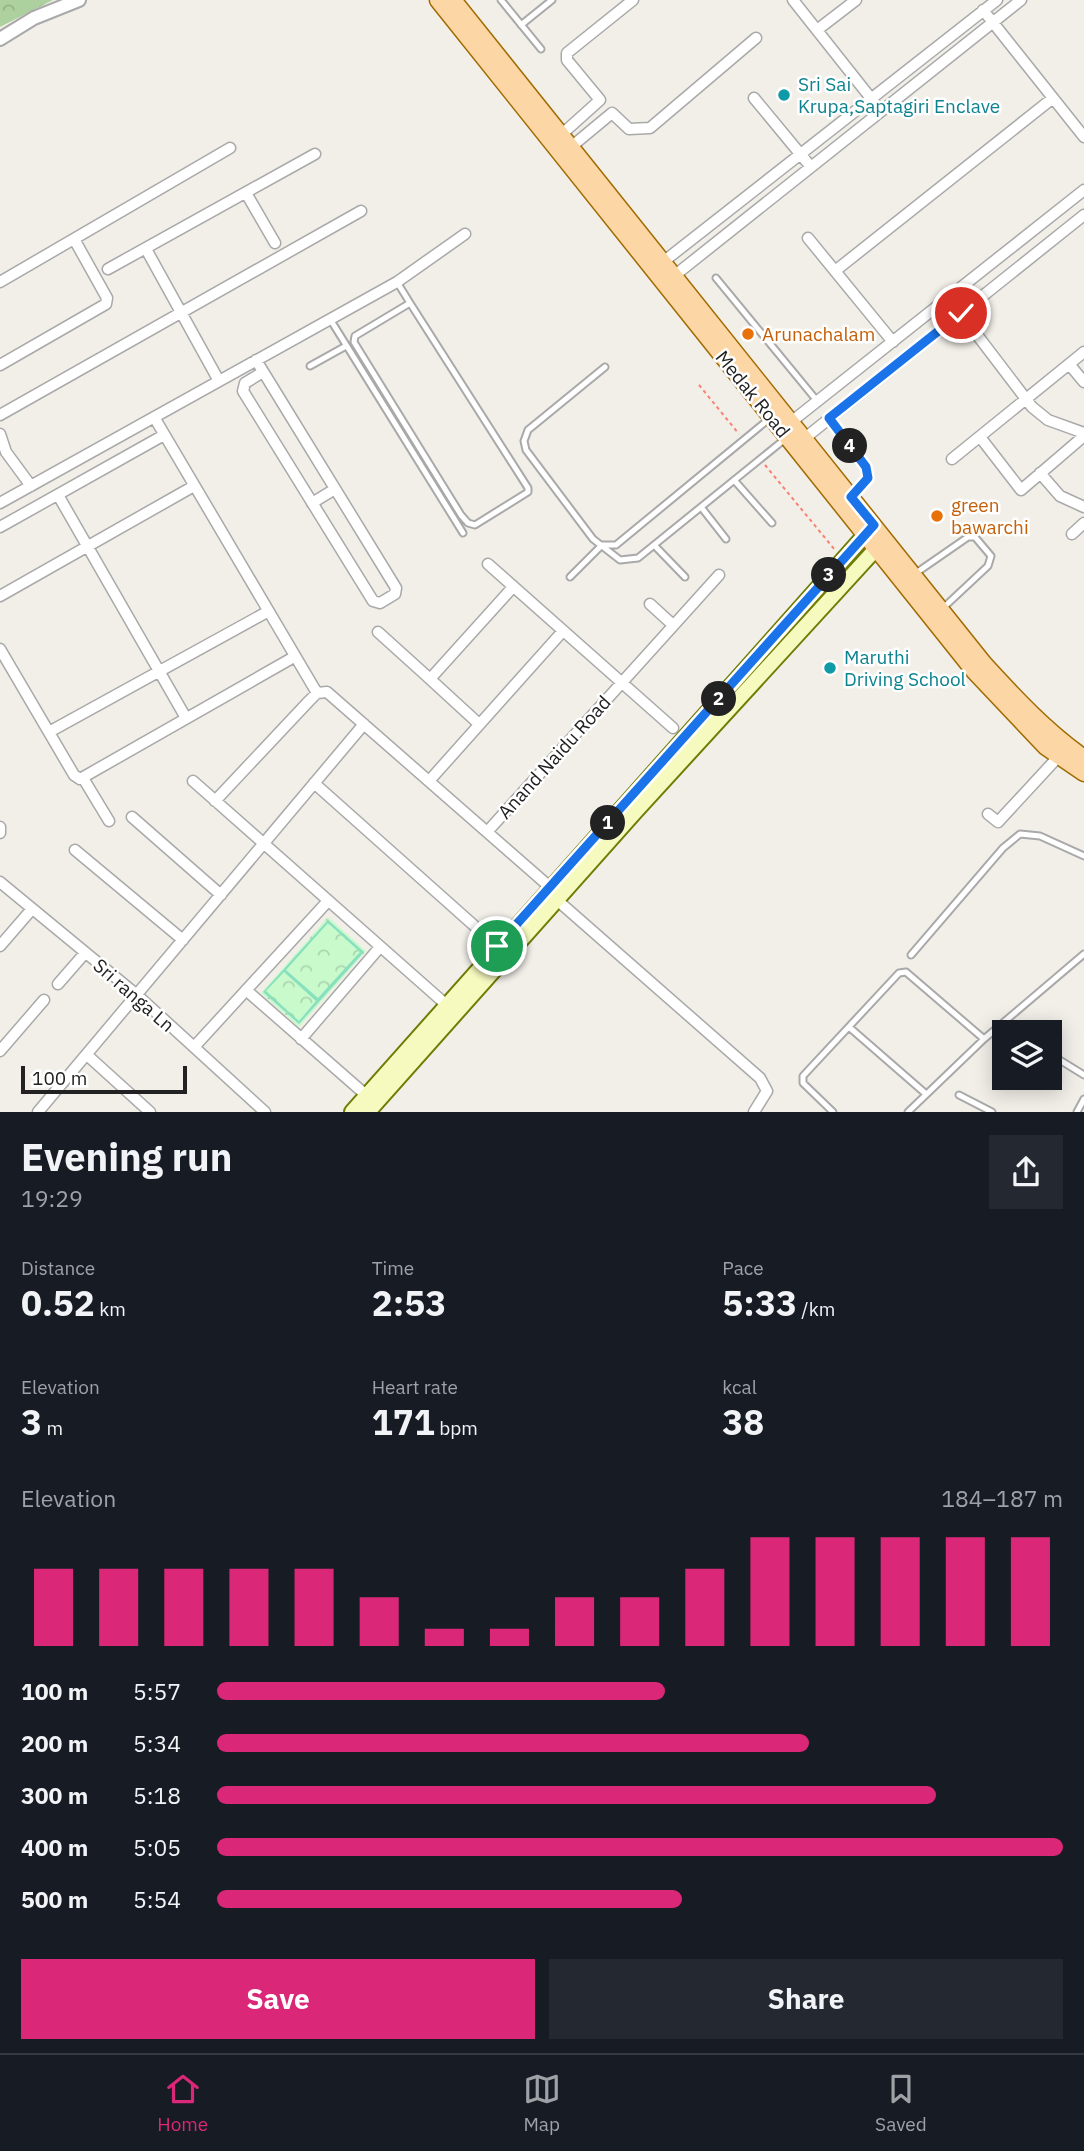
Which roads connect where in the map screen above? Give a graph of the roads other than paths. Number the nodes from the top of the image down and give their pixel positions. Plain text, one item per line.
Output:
1 (79, 0) edge
2 (438, 0) edge
3 (453, 0) edge
4 (501, 0) edge
5 (552, 0) edge
6 (633, 0) edge
7 (793, 0) edge
8 (856, 0) edge
9 (997, 0) edge
10 (1021, 0) edge
11 (983, 10) junction
12 (993, 22) junction
13 (521, 25) junction
14 (817, 30) junction
15 (756, 38) dead end
16 (0, 39) edge
17 (541, 49) dead end
18 (754, 98) dead end
19 (1053, 98) junction
20 (871, 99) junction
21 (600, 100) junction
22 (881, 111) junction
23 (612, 113) junction
24 (1084, 137) edge
25 (566, 141) junction
26 (230, 148) dead end
27 (315, 154) dead end
28 (800, 155) junction
29 (811, 167) junction
30 (1084, 190) edge
31 (246, 192) junction
32 (361, 211) dead end
33 (1084, 215) edge
34 (465, 234) dead end
35 (808, 238) dead end
36 (75, 239) junction
37 (275, 243) dead end
38 (146, 248) junction
39 (663, 262) junction
40 (108, 270) dead end
41 (835, 271) junction
42 (674, 276) junction
43 (716, 278) dead end
44 (0, 282) edge
45 (397, 282) junction
46 (949, 298) junction
47 (410, 303) junction
48 (181, 312) junction
49 (961, 313) junction
50 (330, 319) junction
51 (893, 342) junction
52 (346, 346) junction
53 (1084, 352) edge
54 (256, 360) junction
55 (1069, 364) junction
56 (0, 365) edge
57 (310, 366) dead end
58 (605, 367) dead end
59 (263, 372) junction
60 (219, 381) junction
61 (844, 381) junction
62 (1084, 382) edge
63 (856, 397) junction
64 (1026, 398) junction
65 (818, 402) junction
66 (0, 415) edge
67 (154, 417) junction
68 (771, 417) junction
69 (829, 418) junction
70 (789, 429) junction
71 (0, 433) edge
72 (1084, 434) edge
73 (164, 435) junction
74 (980, 437) junction
75 (805, 438) junction
76 (952, 459) dead end
77 (1040, 473) junction
78 (734, 480) junction
79 (31, 486) junction
80 (194, 486) junction
81 (335, 489) junction
82 (58, 495) junction
83 (851, 497) junction
84 (0, 503) edge
85 (313, 503) junction
86 (701, 507) junction
87 (1084, 507) edge
88 (772, 523) dead end
89 (1084, 523) edge
90 (0, 527) edge
91 (869, 530) junction
92 (463, 533) dead end
93 (1072, 534) dead end
94 (726, 539) dead end
95 (881, 544) junction
96 (602, 545) junction
97 (654, 545) junction
98 (88, 546) junction
99 (488, 564) dead end
100 (719, 575) dead end
101 (913, 575) junction
102 (569, 577) dead end
103 (685, 577) dead end
104 (513, 587) junction
105 (0, 596) edge
106 (650, 604) dead end
107 (941, 610) junction
108 (267, 611) junction
109 (673, 625) junction
110 (563, 631) junction
111 (377, 632) dead end
112 (0, 649) edge
113 (294, 657) junction
114 (159, 671) junction
115 (430, 679) junction
116 (621, 682) junction
117 (317, 693) junction
118 (186, 718) junction
119 (363, 724) junction
120 (480, 724) junction
121 (49, 732) junction
122 (678, 734) junction
123 (1059, 756) junction
124 (1084, 758) edge
125 (1084, 773) edge
126 (83, 778) junction
127 (193, 781) dead end
128 (429, 781) junction
129 (314, 783) junction
130 (215, 801) junction
131 (988, 814) dead end
132 (132, 817) dead end
133 (108, 821) dead end
134 (0, 827) edge
135 (487, 832) junction
136 (0, 833) edge
137 (264, 844) junction
138 (75, 850) dead end
139 (1084, 856) edge
140 (0, 883) edge
141 (554, 894) junction
142 (221, 895) junction
143 (328, 901) junction
144 (32, 909) junction
145 (183, 940) junction
146 (0, 946) edge
147 (497, 946) junction
148 (380, 947) junction
149 (85, 953) junction
150 (911, 954) dead end
151 (1084, 954) edge
152 (58, 984) dead end
153 (246, 990) junction
154 (137, 995) junction
155 (44, 1000) dead end
156 (451, 1010) junction
157 (849, 1027) junction
158 (301, 1038) junction
159 (984, 1039) junction
160 (194, 1047) junction
161 (0, 1051) edge
162 (87, 1055) junction
163 (1062, 1061) edge
164 (1084, 1075) edge
165 (926, 1094) junction
166 (366, 1095) junction
167 (959, 1095) dead end
168 (1084, 1099) edge
169 (144, 1110) edge
170 (38, 1111) edge
171 (265, 1111) edge
172 (352, 1111) edge
173 (368, 1111) edge
174 (754, 1111) edge
175 (833, 1111) edge
176 (908, 1111) edge
177 (992, 1111) edge
178 (1077, 1111) edge

1 - 16 street
2 - 68 main road, Medak Road
3 - 25 main road, Medak Road
4 - 13 lane
5 - 13 lane
6 - 21 street
7 - 14 street
8 - 14 street
9 - 11 street
10 - 12 street
11 - 12 street
11 - 20 street
12 - 19 street
12 - 22 street
13 - 17 lane
14 - 20 street
15 - 23 street
18 - 28 street
19 - 24 street
19 - 41 street
20 - 22 street
20 - 28 street
21 - 23 street
21 - 25 street
22 - 29 street
23 - 25 street
25 - 39 main road, Medak Road
26 - 36 street
27 - 31 street
28 - 29 street
28 - 39 street
29 - 42 street
30 - 46 street
31 - 37 street
31 - 38 street
32 - 48 street
33 - 49 street
34 - 45 street
35 - 41 street
36 - 44 street
36 - 56 street
38 - 40 street
38 - 48 street
39 - 42 main road, Medak Road
41 - 51 street
42 - 70 main road, Medak Road
43 - 65 lane
45 - 47 lane
45 - 50 street
46 - 49 street
46 - 51 street
47 - 47 lane
48 - 60 street
48 - 66 street
49 - 63 street
49 - 64 street
50 - 52 lane
50 - 54 street
51 - 61 street
52 - 57 lane
52 - 92 lane
53 - 55 street
54 - 59 street
54 - 60 street
55 - 62 street
55 - 64 street
58 - 96 lane
59 - 81 street
59 - 85 street
60 - 67 street
61 - 63 street
61 - 65 street
63 - 69 street
64 - 72 street
64 - 74 street
65 - 70 street
67 - 73 street
67 - 79 street
68 - 70 main road, Medak Road
68 - 96 lane
69 - 75 street
69 - 83 street
70 - 75 main road, Medak Road
70 - 78 lane
70 - 91 main road, Medak Road
71 - 79 street
72 - 77 street
73 - 80 street
73 - 82 street
74 - 76 street
74 - 77 street
75 - 83 main road, Medak Road
77 - 87 street
78 - 86 lane
78 - 88 lane
79 - 84 street
80 - 98 street
80 - 108 street
81 - 85 street
81 - 85 street
82 - 90 street
82 - 98 street
83 - 91 main road, Medak Road
86 - 94 lane
86 - 97 lane
89 - 93 street
91 - 95 main road, Medak Road
91 - 122 main road
95 - 101 main road, Medak Road
95 - 123 main road, Medak Road
95 - 141 main road
96 - 97 lane
96 - 102 lane
97 - 103 lane
98 - 105 street
98 - 114 street
99 - 104 street, Anand Naidu Road
100 - 109 street, Anand Naidu Road
101 - 107 main road, Medak Road
101 - 107 lane
104 - 110 street, Anand Naidu Road
104 - 115 street
106 - 109 street
107 - 124 main road, Medak Road
108 - 113 street
108 - 114 street
109 - 116 street, Anand Naidu Road
110 - 116 street, Anand Naidu Road
110 - 120 street
111 - 115 street
112 - 121 street
113 - 117 street
113 - 118 street
114 - 118 street
114 - 121 street
115 - 120 street
116 - 122 street, Anand Naidu Road
116 - 135 street, Anand Naidu Road
117 - 119 street, Anand Naidu Road
117 - 130 street
118 - 126 street
119 - 128 street, Anand Naidu Road
119 - 129 street
120 - 128 street
121 - 126 street
122 - 141 main road
123 - 125 main road, Medak Road
123 - 131 street
126 - 133 street
127 - 130 street
128 - 135 street, Anand Naidu Road
129 - 137 street
129 - 147 street
130 - 137 street
132 - 142 street
134 - 136 street
135 - 141 street, Anand Naidu Road
137 - 142 street
137 - 143 street
138 - 145 street
139 - 150 lane
140 - 144 street, Sri ranga Ln
141 - 147 main road
141 - 156 main road
141 - 174 street, Anand Naidu Road
142 - 145 street
143 - 148 street
143 - 153 street
144 - 146 street
144 - 149 street, Sri ranga Ln
145 - 154 street
147 - 156 main road
148 - 156 street
148 - 158 street
149 - 152 street
149 - 154 street, Sri ranga Ln
151 - 159 lane
153 - 158 street
153 - 160 street
154 - 160 street, Sri ranga Ln
154 - 162 street
155 - 161 street
156 - 166 main road
156 - 173 main road
157 - 159 lane
157 - 165 lane
157 - 175 lane
158 - 166 street
159 - 165 lane
160 - 171 street, Sri ranga Ln
162 - 169 street
162 - 170 street
163 - 164 lane
165 - 176 lane
166 - 172 main road
167 - 177 lane
168 - 178 lane

